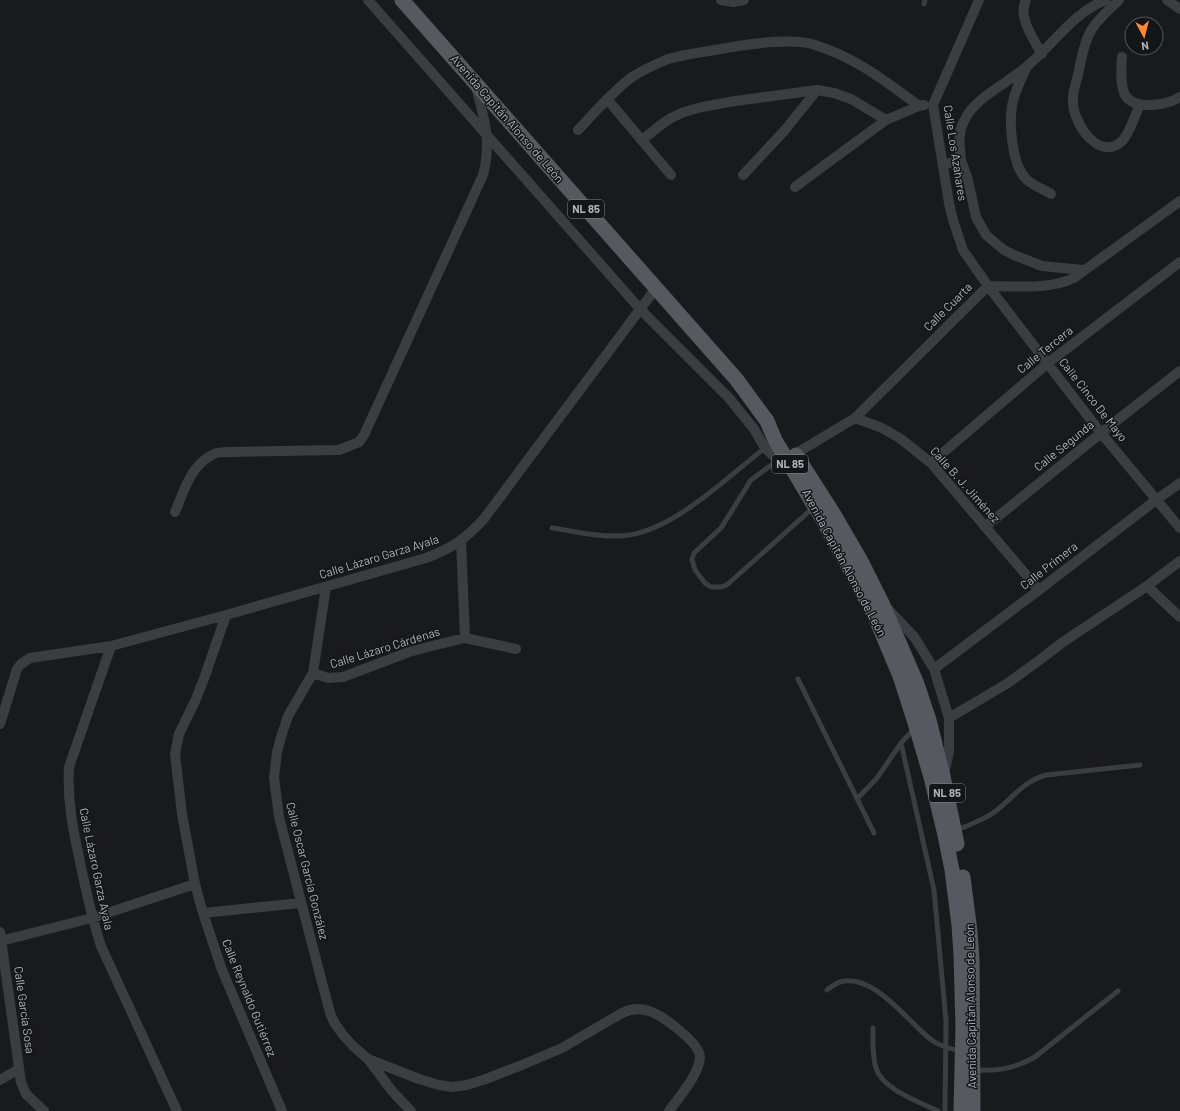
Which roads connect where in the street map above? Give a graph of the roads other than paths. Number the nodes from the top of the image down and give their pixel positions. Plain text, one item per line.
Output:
1 (368, 0) edge
2 (402, 0) edge
3 (721, 0) edge
4 (744, 0) edge
5 (980, 0) edge
6 (1026, 0) edge
7 (1105, 0) edge
8 (1119, 0) edge
9 (1167, 0) edge
10 (1180, 9) edge
11 (1042, 54) junction
12 (1122, 58) dead end
13 (1026, 67) junction
14 (475, 83) junction
15 (817, 90) junction
16 (1180, 98) edge
17 (607, 99) junction
18 (1140, 104) junction
19 (933, 105) junction
20 (919, 106) junction
21 (886, 120) junction
22 (578, 130) dead end
23 (487, 135) junction
24 (642, 140) junction
25 (961, 160) junction
26 (943, 165) junction
27 (743, 175) dead end
28 (670, 176) dead end
29 (795, 187) dead end
30 (1051, 194) dead end
31 (1180, 201) edge
32 (1180, 262) edge
33 (1083, 270) junction
34 (988, 286) junction
35 (656, 288) junction
36 (640, 309) junction
37 (1048, 363) junction
38 (1180, 371) edge
39 (854, 418) junction
40 (1101, 433) junction
41 (774, 441) junction
42 (787, 457) junction
43 (931, 463) junction
44 (1180, 483) edge
45 (1156, 500) junction
46 (819, 503) junction
47 (175, 512) dead end
48 (985, 527) junction
49 (552, 528) dead end
50 (1180, 528) edge
51 (461, 541) junction
52 (1180, 561) edge
53 (326, 586) junction
54 (1147, 586) junction
55 (1040, 590) junction
56 (882, 603) junction
57 (226, 615) junction
58 (1180, 616) edge
59 (465, 638) junction
60 (111, 646) junction
61 (516, 649) dead end
62 (934, 669) junction
63 (313, 673) junction
64 (798, 678) dead end
65 (949, 718) junction
66 (923, 723) junction
67 (0, 724) edge
68 (901, 743) junction
69 (1140, 765) dead end
70 (943, 776) junction
71 (857, 799) junction
72 (874, 833) dead end
73 (950, 833) junction
74 (195, 884) junction
75 (300, 903) junction
76 (203, 913) junction
77 (92, 918) junction
78 (1, 937) edge
79 (827, 990) dead end
80 (1118, 991) dead end
81 (873, 1028) dead end
82 (945, 1048) junction
83 (962, 1052) junction
84 (368, 1059) junction
85 (19, 1069) junction
86 (973, 1070) junction
87 (0, 1080) edge
88 (44, 1111) edge
89 (177, 1111) edge
90 (282, 1111) edge
91 (411, 1111) edge
92 (669, 1111) edge
93 (938, 1111) edge
94 (945, 1111) edge
95 (961, 1111) edge
96 (973, 1111) edge

1 - 23 street
2 - 14 main road, Avenida Capitán Alonso de León / NL 85
3 - 4 street
5 - 19 street, Calle Los Azahares
6 - 11 street
7 - 11 street
8 - 18 street
9 - 10 street
11 - 13 street
12 - 18 street
13 - 25 street
13 - 30 street
14 - 23 street
14 - 35 main road, Avenida Capitán Alonso de León / NL 85
15 - 21 street
15 - 24 street
15 - 27 street
16 - 18 street
17 - 20 street
17 - 22 street
17 - 24 street
19 - 20 street
19 - 26 street, Calle Los Azahares
20 - 21 street
21 - 29 street
23 - 36 street
23 - 47 street
24 - 28 street
25 - 26 street
25 - 33 street
26 - 34 street, Calle Los Azahares
31 - 33 street, Calle Cuarta
32 - 37 street, Calle Tercera
33 - 34 street, Calle Cuarta
34 - 37 street, Calle Cinco De Mayo
34 - 39 street, Calle Cuarta
35 - 36 street, Calle Lázaro Garza Ayala
35 - 41 main road, Avenida Capitán Alonso de León / NL 85
36 - 41 street
36 - 51 street, Calle Lázaro Garza Ayala
37 - 40 street, Calle Cinco De Mayo
37 - 43 street, Calle Tercera
38 - 40 street, Calle Segunda
39 - 42 street, Calle Cuarta
39 - 43 street, Calle B. J. Jiménez
40 - 45 street, Calle Cinco De Mayo
40 - 48 street, Calle Segunda
41 - 42 main road, Avenida Capitán Alonso de León / NL 85
41 - 49 lane
42 - 46 main road, Avenida Capitán Alonso de León / NL 85
42 - 46 lane
43 - 48 street, Calle B. J. Jiménez
44 - 45 street, Calle Primera
45 - 50 street, Calle Cinco De Mayo
45 - 55 street, Calle Primera
46 - 56 main road, Avenida Capitán Alonso de León / NL 85
46 - 66 main road, Avenida Capitán Alonso de León / NL 85
48 - 55 street, Calle B. J. Jiménez
51 - 53 street, Calle Lázaro Garza Ayala
51 - 59 street
52 - 54 street
53 - 57 street, Calle Lázaro Garza Ayala
53 - 63 street, Calle Oscar García González
54 - 58 street
54 - 65 street
55 - 62 street, Calle Primera
56 - 62 street
56 - 66 main road, Avenida Capitán Alonso de León / NL 85
57 - 60 street, Calle Lázaro Garza Ayala
57 - 74 street, Calle Reynaldo Gutiérrez
59 - 61 street
59 - 63 street, Calle Lázaro Cárdenas
60 - 67 street, Calle Lázaro Garza Ayala
60 - 77 street, Calle Lázaro Garza Ayala
62 - 65 street
63 - 75 street, Calle Oscar García González
64 - 71 lane
65 - 70 street
66 - 68 lane
66 - 70 main road, Avenida Capitán Alonso de León / NL 85
66 - 73 main road, Avenida Capitán Alonso de León / NL 85
68 - 71 lane
68 - 82 lane
69 - 73 lane
70 - 73 main road, Avenida Capitán Alonso de León / NL 85
71 - 72 lane
73 - 83 main road, Avenida Capitán Alonso de León / NL 85
73 - 86 main road, Avenida Capitán Alonso de León / NL 85
74 - 76 street, Calle Reynaldo Gutiérrez
74 - 77 street
75 - 76 street
75 - 84 street, Calle Oscar García González
76 - 90 street, Calle Reynaldo Gutiérrez
77 - 78 street
77 - 89 street, Calle Lázaro Garza Ayala
78 - 85 street, Calle García Sosa
79 - 82 lane
80 - 86 lane
81 - 93 lane
82 - 83 lane
82 - 94 lane
83 - 95 main road, Avenida Capitán Alonso de León / NL 85
84 - 91 street, Calle Oscar García González
84 - 92 street, Calle Oscar García González
85 - 87 street, Calle García Sosa
85 - 88 street
86 - 96 main road, Avenida Capitán Alonso de León / NL 85

